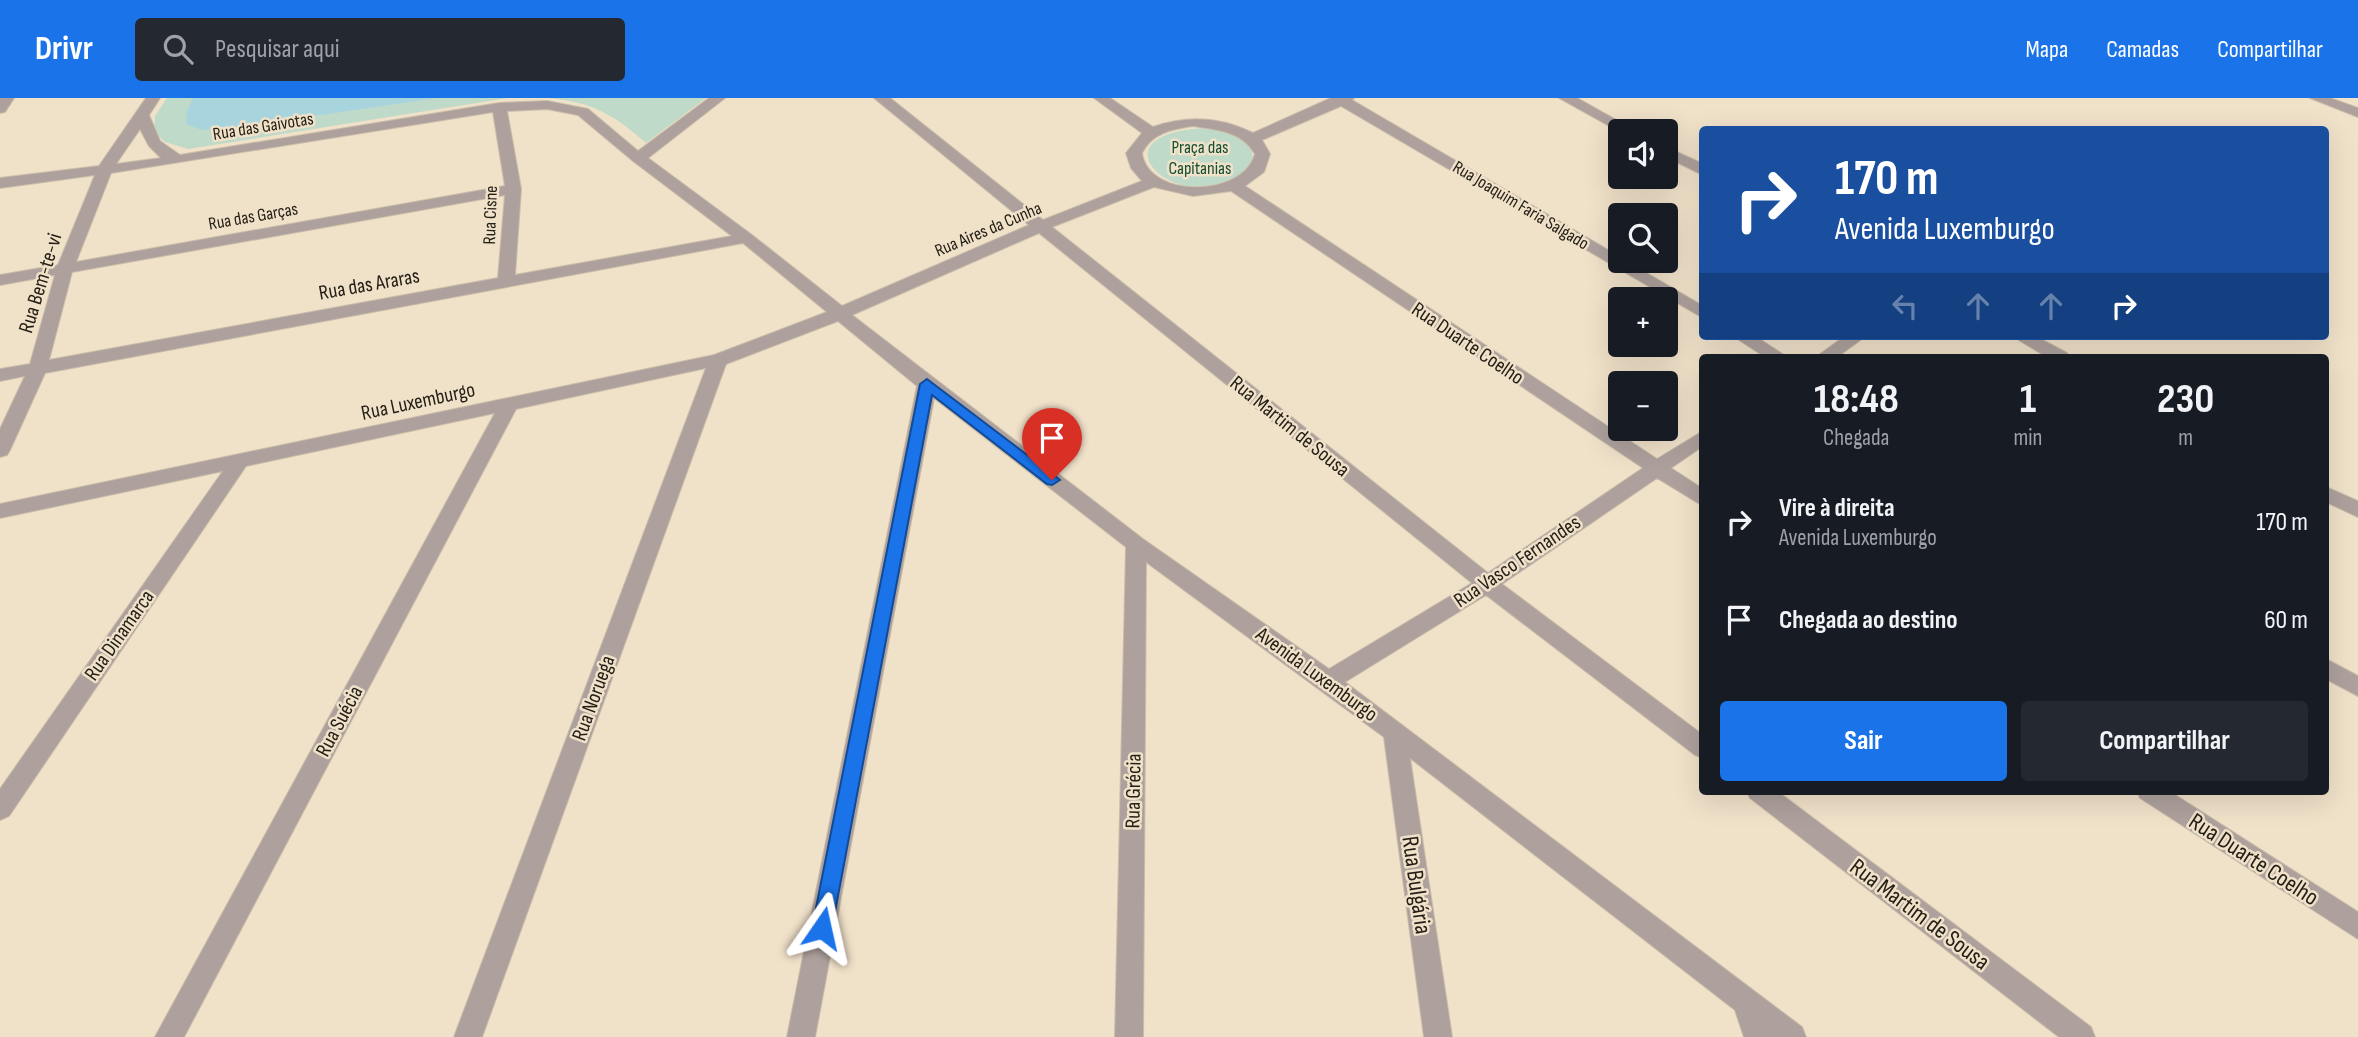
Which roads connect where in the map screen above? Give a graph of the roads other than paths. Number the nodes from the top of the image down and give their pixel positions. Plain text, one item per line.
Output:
1 (7, 98) edge
2 (153, 98) edge
3 (718, 98) edge
4 (881, 98) edge
5 (1101, 98) edge
6 (1566, 98) edge
7 (1342, 99) edge
8 (2322, 99) edge
9 (499, 107) junction
10 (0, 109) edge
11 (2358, 113) edge
12 (142, 115) junction
13 (1608, 120) edge
14 (1151, 132) junction
15 (1254, 138) junction
16 (1678, 157) edge
17 (638, 158) junction
18 (179, 159) junction
19 (106, 167) junction
20 (1699, 168) edge
21 (1153, 181) junction
22 (0, 183) edge
23 (1234, 186) junction
24 (513, 190) junction
25 (1041, 226) junction
26 (746, 238) junction
27 (65, 268) junction
28 (0, 280) edge
29 (506, 282) junction
30 (1699, 311) edge
31 (839, 314) junction
32 (1749, 340) edge
33 (1851, 340) edge
34 (2029, 340) edge
35 (1773, 354) edge
36 (1830, 354) edge
37 (2055, 354) edge
38 (718, 360) junction
39 (38, 368) junction
40 (0, 375) edge
41 (927, 384) junction
42 (508, 406) junction
43 (1699, 439) edge
44 (0, 450) edge
45 (239, 462) junction
46 (1654, 468) junction
47 (1699, 496) edge
48 (2329, 496) edge
49 (2358, 510) edge
50 (0, 511) edge
51 (1136, 544) junction
52 (1487, 584) junction
53 (2329, 670) edge
54 (1328, 681) junction
55 (2358, 687) edge
56 (1395, 733) junction
57 (1699, 745) edge
58 (1764, 795) edge
59 (2155, 795) edge
60 (0, 809) edge
61 (2358, 928) edge
62 (1747, 1004) junction
63 (169, 1037) edge
64 (468, 1037) edge
65 (801, 1037) edge
66 (1129, 1037) edge
67 (1438, 1037) edge
68 (1758, 1037) edge
69 (1792, 1037) edge
70 (2081, 1037) edge

1 - 10 street
2 - 12 street, Rua Bem-te-vi
3 - 17 street
4 - 25 street, Rua Martim de Sousa
5 - 14 street
6 - 13 street
7 - 15 street
7 - 30 street, Rua Joaquim Faria Salgado
8 - 11 street
9 - 17 street, Rua das Gaivotas
9 - 18 street, Rua das Gaivotas
9 - 24 street, Rua Cisne
12 - 18 street
12 - 19 street, Rua Bem-te-vi
14 - 15 street
14 - 21 street
15 - 23 street
16 - 20 street
17 - 26 street, Rua das Gaivotas
18 - 19 street, Rua das Gaivotas
19 - 22 street, Rua das Gaivotas
19 - 27 street, Rua Bem-te-vi
21 - 23 street
21 - 25 street, Rua Aires da Cunha
23 - 46 street, Rua Duarte Coelho
24 - 27 street, Rua das Garças
24 - 29 street, Rua Cisne
25 - 31 street, Rua Aires da Cunha
25 - 52 street, Rua Martim de Sousa
26 - 29 street, Rua das Araras
26 - 31 street, Rua das Gaivotas
27 - 28 street, Rua das Garças
27 - 39 street, Rua Bem-te-vi
29 - 39 street, Rua das Araras
31 - 38 street, Rua Luxemburgo
31 - 41 street, Avenida Luxemburgo
32 - 35 street
33 - 36 street
34 - 37 street
38 - 42 street, Rua Luxemburgo
38 - 64 street, Rua Noruega
39 - 40 street, Rua das Araras
39 - 44 street, Rua Bem-te-vi
41 - 51 street, Avenida Luxemburgo
41 - 65 street
42 - 45 street, Rua Luxemburgo
42 - 63 street, Rua Suécia
43 - 46 street, Rua Vasco Fernandes
45 - 50 street, Rua Luxemburgo
45 - 60 street, Rua Dinamarca
46 - 47 street, Rua Duarte Coelho
46 - 52 street, Rua Vasco Fernandes
48 - 49 street
51 - 54 street, Avenida Luxemburgo
51 - 66 street, Rua Grécia
52 - 54 street, Rua Vasco Fernandes
52 - 57 street, Rua Martim de Sousa
53 - 55 street
54 - 56 street, Avenida Luxemburgo
56 - 62 street, Avenida Luxemburgo
56 - 67 street, Rua Bulgária
58 - 70 street, Rua Martim de Sousa
59 - 61 street, Rua Duarte Coelho
62 - 68 street
62 - 69 street, Avenida Luxemburgo

